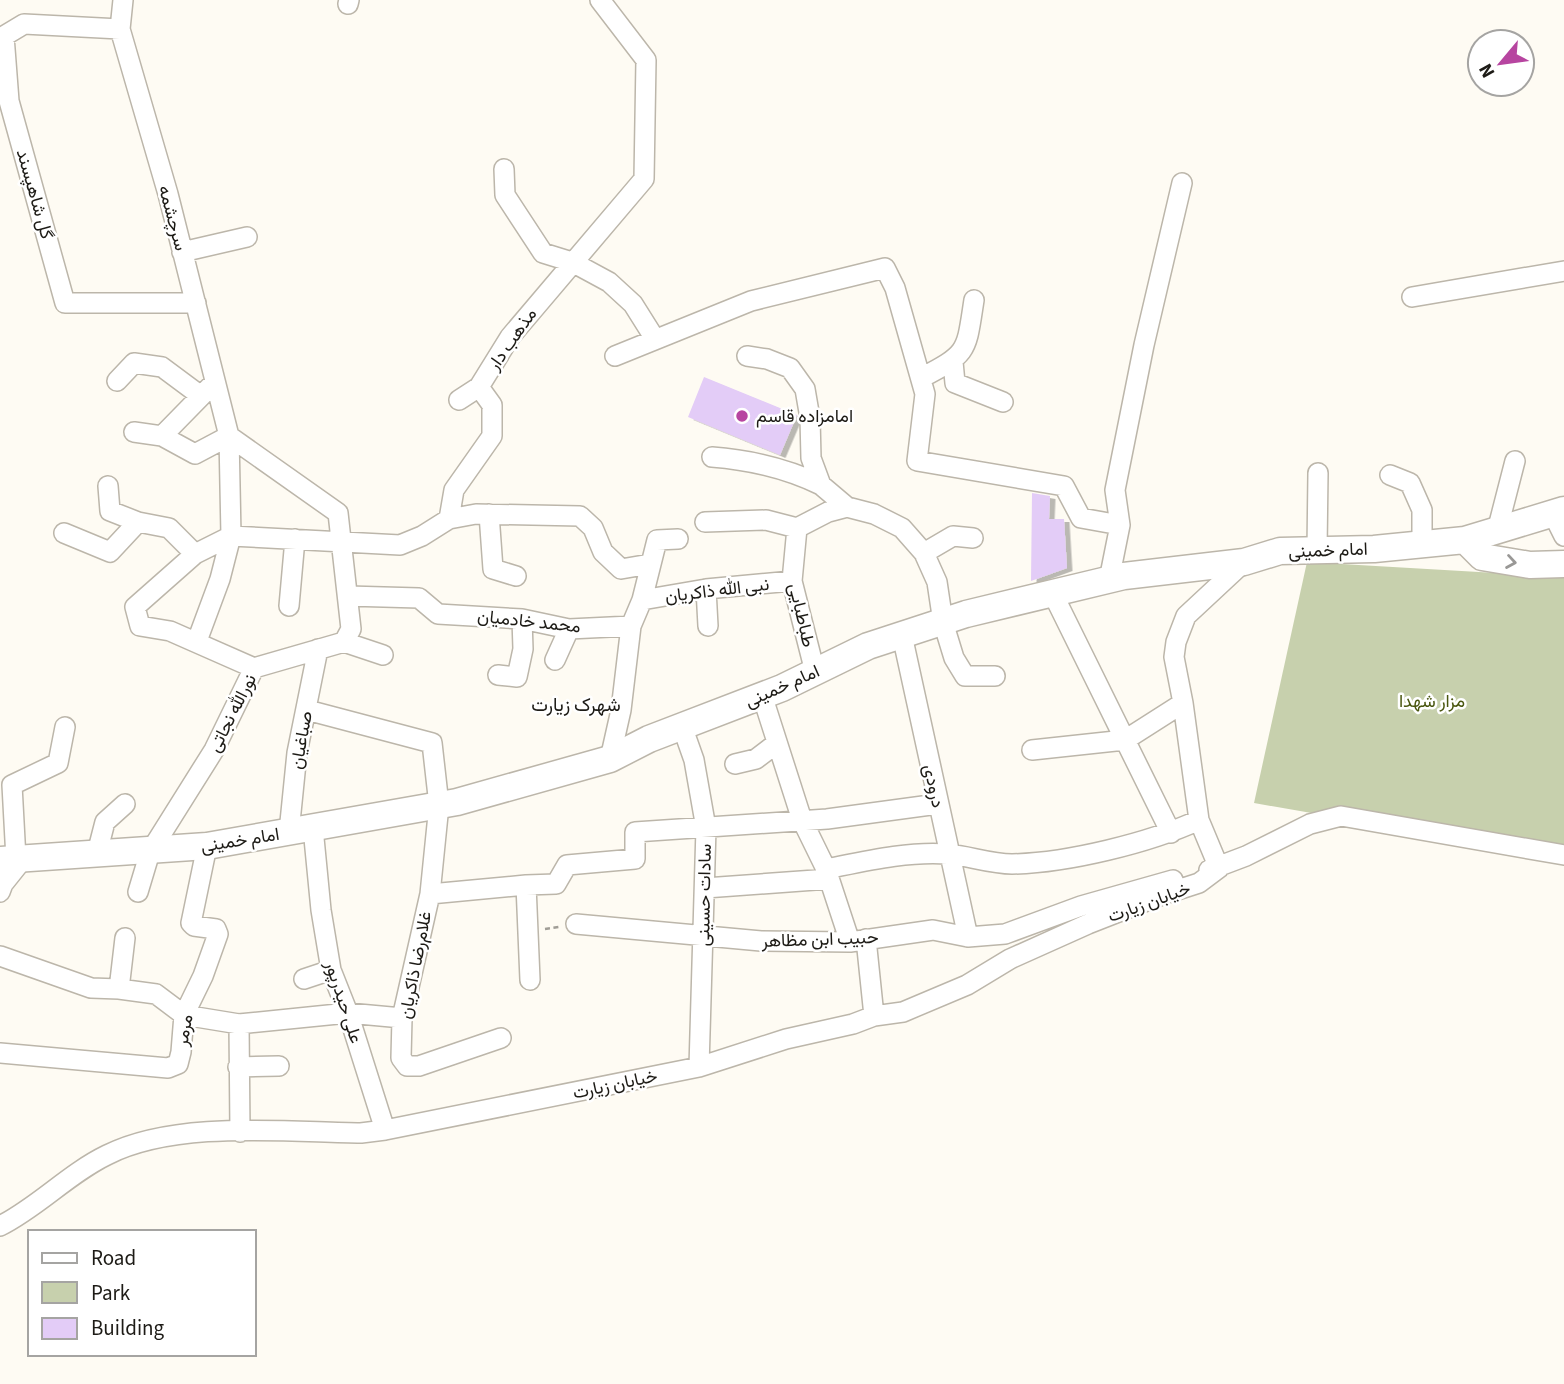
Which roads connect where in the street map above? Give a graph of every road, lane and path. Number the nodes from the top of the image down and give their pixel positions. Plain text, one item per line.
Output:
1 (123, 0) edge
2 (600, 0) edge
3 (120, 29) junction
4 (504, 169) dead end
5 (1181, 183) dead end
6 (247, 237) dead end
7 (182, 251) junction
8 (572, 262) junction
9 (1564, 271) edge
10 (1412, 297) dead end
11 (974, 300) dead end
12 (196, 303) junction
13 (655, 339) junction
14 (615, 356) dead end
15 (747, 356) dead end
16 (953, 362) junction
17 (921, 378) junction
18 (117, 381) dead end
19 (215, 382) junction
20 (479, 387) junction
21 (201, 396) junction
22 (458, 400) dead end
23 (1003, 402) dead end
24 (134, 432) dead end
25 (162, 436) junction
26 (229, 436) junction
27 (712, 457) dead end
28 (1515, 461) dead end
29 (1318, 473) dead end
30 (1390, 475) dead end
31 (821, 485) junction
32 (108, 486) dead end
33 (847, 507) junction
34 (489, 514) junction
35 (449, 519) junction
36 (1560, 520) edge
37 (138, 522) junction
38 (705, 522) dead end
39 (1120, 525) junction
40 (797, 528) junction
41 (1497, 531) junction
42 (64, 534) dead end
43 (231, 536) junction
44 (973, 538) dead end
45 (296, 539) junction
46 (678, 539) dead end
47 (1465, 540) junction
48 (342, 541) junction
49 (1422, 544) junction
50 (1317, 550) junction
51 (924, 553) junction
52 (195, 554) junction
53 (1244, 562) junction
54 (650, 564) junction
55 (1564, 564) edge
56 (516, 576) dead end
57 (1110, 580) junction
58 (792, 581) junction
59 (706, 589) junction
60 (1052, 592) junction
61 (348, 596) junction
62 (642, 600) junction
63 (289, 606) dead end
64 (522, 619) junction
65 (943, 622) junction
66 (631, 626) junction
67 (708, 626) dead end
68 (569, 629) junction
69 (902, 635) junction
70 (197, 641) junction
71 (344, 642) junction
72 (318, 649) junction
73 (383, 654) dead end
74 (555, 660) dead end
75 (254, 668) junction
76 (815, 672) junction
77 (498, 675) dead end
78 (995, 676) dead end
79 (762, 695) junction
80 (1183, 703) junction
81 (307, 710) junction
82 (682, 726) junction
83 (65, 727) dead end
84 (1125, 740) junction
85 (777, 743) junction
86 (1032, 750) dead end
87 (610, 759) junction
88 (736, 764) dead end
89 (125, 804) dead end
90 (938, 804) junction
91 (439, 806) junction
92 (802, 820) junction
93 (1199, 820) junction
94 (706, 828) junction
95 (301, 830) junction
96 (1171, 833) junction
97 (207, 846) junction
98 (150, 852) junction
99 (97, 853) junction
100 (950, 854) junction
101 (1564, 855) edge
102 (1219, 868) junction
103 (7, 873) edge
104 (828, 874) junction
105 (526, 884) junction
106 (705, 888) junction
107 (138, 892) dead end
108 (430, 894) junction
109 (576, 924) joint
110 (527, 931) junction
111 (703, 936) junction
112 (968, 937) junction
113 (125, 938) dead end
114 (858, 940) junction
115 (0, 957) edge
116 (331, 970) junction
117 (304, 979) dead end
118 (530, 980) dead end
119 (119, 989) junction
120 (348, 1013) junction
121 (184, 1015) junction
122 (874, 1016) junction
123 (402, 1018) junction
124 (239, 1024) junction
125 (501, 1038) dead end
126 (0, 1053) edge
127 (279, 1066) dead end
128 (238, 1067) junction
129 (699, 1067) junction
130 (385, 1130) junction
131 (240, 1132) junction
132 (5, 1217) edge

1 - 3 street, سرچشمه
2 - 8 street, مذهب دار
3 - 7 street, سرچشمه
3 - 12 street, گل شاهپسند
4 - 8 street
5 - 39 street
6 - 7 street
7 - 12 street, سرچشمه
8 - 13 street
8 - 20 street, مذهب دار
9 - 10 street
11 - 16 street
12 - 19 street, سرچشمه
13 - 14 street
13 - 17 street
15 - 31 street
16 - 17 street
16 - 23 street
17 - 39 street
18 - 21 street
19 - 21 street
19 - 26 street, سرچشمه
20 - 22 street
20 - 35 street, مذهب دار
21 - 25 street
24 - 25 street
25 - 26 street
26 - 43 street, سرچشمه
26 - 48 street
27 - 31 street
28 - 41 street
29 - 50 street
30 - 49 street
31 - 33 street
32 - 37 street
33 - 40 street
33 - 51 street
34 - 35 street
34 - 54 street
34 - 56 street
35 - 48 street
36 - 41 street, امام خمینی
37 - 42 street
37 - 52 street
38 - 40 street
39 - 57 street
40 - 58 street, طباطبایی
41 - 47 street, امام خمینی
43 - 45 street
43 - 52 street
43 - 70 street, سرچشمه
44 - 51 street
45 - 48 street
45 - 63 street
46 - 54 street
47 - 49 street, امام خمینی
47 -> 55 street
48 - 61 street
49 - 50 street, امام خمینی
50 - 53 street, امام خمینی
51 - 65 street
52 - 70 street
53 - 57 street, امام خمینی
53 - 80 street
54 - 62 street
57 - 60 street, امام خمینی
58 - 59 street, نبی الله ذاکریان
58 - 76 street, طباطبایی
59 - 62 street, نبی الله ذاکریان
59 - 67 street
60 - 65 street, امام خمینی
60 - 84 street
61 - 64 street, محمد خادمیان
61 - 71 street
62 - 66 street
64 - 68 street, محمد خادمیان
64 - 77 street
65 - 69 street, امام خمینی
65 - 78 street
66 - 68 street, محمد خادمیان
66 - 87 street
68 - 74 street
69 - 76 street, امام خمینی
69 - 90 street, درودی
70 - 75 street
71 - 72 street, نورالله نجاتی
71 - 73 street
72 - 75 street, نورالله نجاتی
72 - 81 street, صباغیان
75 - 98 street, نورالله نجاتی
76 - 79 street, امام خمینی
79 - 82 street, امام خمینی
79 - 85 street
80 - 84 street
80 - 93 street
81 - 91 street, غلام‌رضا ذاکریان
81 - 95 street, صباغیان
82 - 87 street, امام خمینی
82 - 94 street, سادات حسینی
83 - 103 street
84 - 86 street
84 - 96 street
85 - 88 street
85 - 92 street
87 - 91 street, امام خمینی
89 - 99 street
90 - 92 street
90 - 100 street, درودی
91 - 95 street, امام خمینی
91 - 108 street, غلام‌رضا ذاکریان
92 - 94 street
92 - 104 street
93 - 96 street
93 - 102 street
94 - 105 street
94 - 106 street, سادات حسینی
95 - 97 street, امام خمینی
95 - 116 street, علی حیدرپور
96 - 100 street
97 - 98 street, امام خمینی
97 - 121 street, مرمر
98 - 99 street, امام خمینی
98 - 107 street, نورالله نجاتی
99 - 103 street, امام خمینی
100 - 104 street
100 - 112 street, درودی
101 - 102 street
102 - 112 street, حبیب ابن مظاهر
102 - 122 street, خیابان زیارت
104 - 106 street
104 - 114 street
105 - 108 street
105 - 110 street
106 - 111 street, سادات حسینی
108 - 123 street, غلام‌رضا ذاکریان
109 - 110 path
109 - 111 street, حبیب ابن مظاهر
110 - 118 street
111 - 114 street, حبیب ابن مظاهر
111 - 129 street, سادات حسینی
112 - 114 street, حبیب ابن مظاهر
113 - 119 street
114 - 122 street
115 - 119 street
116 - 117 street
116 - 120 street, علی حیدرپور
119 - 121 street
120 - 123 street
120 - 124 street
120 - 130 street, علی حیدرپور
121 - 124 street
121 - 126 street, مرمر
122 - 129 street, خیابان زیارت
123 - 125 street, غلام‌رضا ذاکریان
124 - 128 street
127 - 128 street
128 - 131 street
129 - 130 street, خیابان زیارت
130 - 131 street, خیابان زیارت
131 - 132 street, خیابان زیارت

